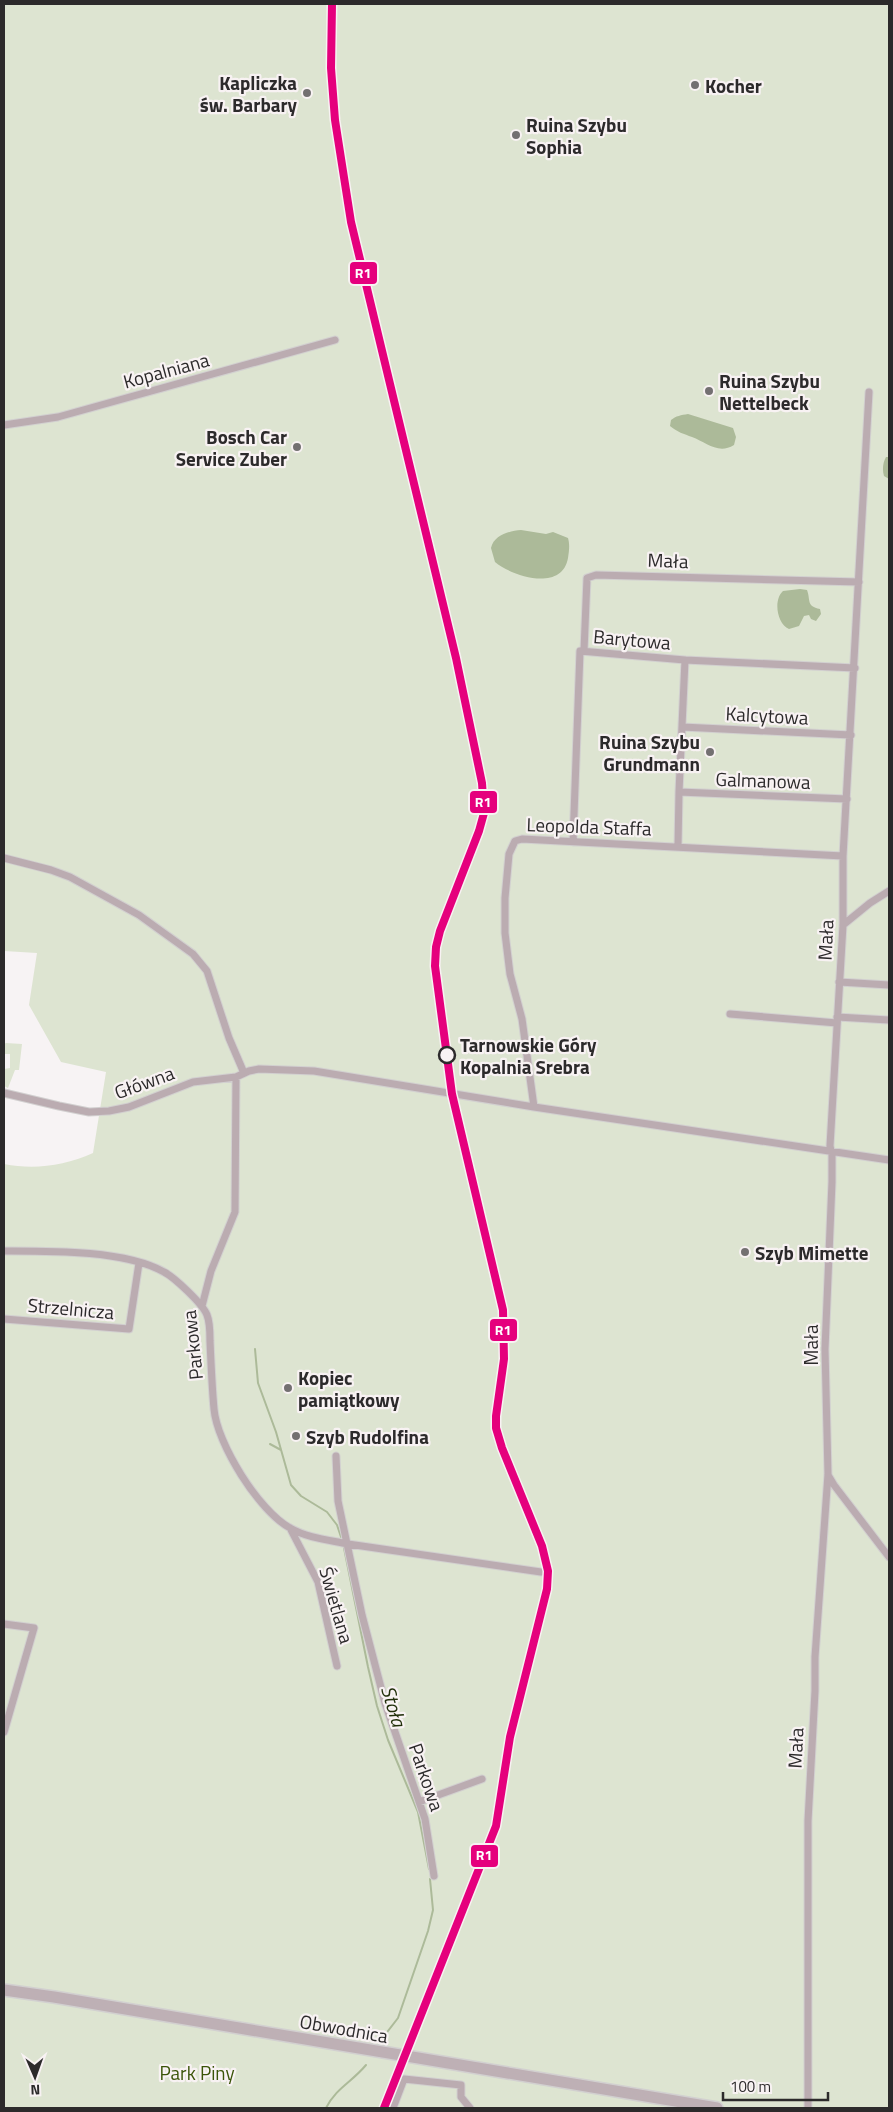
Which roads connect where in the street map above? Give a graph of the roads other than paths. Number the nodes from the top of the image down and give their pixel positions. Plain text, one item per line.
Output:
1 (335, 340) dead end
2 (869, 392) dead end
3 (4, 425) edge
4 (859, 582) junction
5 (584, 651) junction
6 (685, 660) junction
7 (855, 668) junction
8 (682, 727) junction
9 (851, 735) junction
10 (678, 792) junction
11 (847, 799) junction
12 (573, 842) junction
13 (678, 846) junction
14 (843, 856) junction
15 (4, 858) edge
16 (889, 891) edge
17 (842, 924) junction
18 (839, 982) junction
19 (889, 985) edge
20 (730, 1014) dead end
21 (837, 1020) junction
22 (889, 1020) edge
23 (244, 1073) junction
24 (236, 1077) junction
25 (4, 1092) edge
26 (534, 1107) junction
27 (831, 1151) junction
28 (889, 1160) edge
29 (4, 1251) edge
30 (139, 1263) junction
31 (202, 1306) junction
32 (4, 1319) edge
33 (336, 1456) dead end
34 (828, 1474) junction
35 (290, 1528) junction
36 (348, 1544) junction
37 (889, 1557) edge
38 (541, 1572) dead end
39 (4, 1624) edge
40 (337, 1666) dead end
41 (4, 1732) edge
42 (482, 1779) dead end
43 (419, 1802) junction
44 (434, 1876) dead end
45 (4, 1984) edge
46 (4, 1990) edge
47 (54, 1997) junction
48 (393, 2108) edge
49 (470, 2108) edge
50 (717, 2108) edge
51 (808, 2108) edge

1 - 3 street, Kopalniana
2 - 4 street, Mała
4 - 5 street, Mała
4 - 7 street, Mała
5 - 6 street, Barytowa
5 - 12 street, Barytowa
6 - 7 street
6 - 8 street, Barytowa
7 - 9 street, Mała
8 - 9 street, Kalcytowa
8 - 10 street, Barytowa
9 - 11 street, Mała
10 - 11 street, Galmanowa
10 - 13 street, Barytowa
11 - 14 street, Mała
12 - 13 street, Leopolda Staffa
12 - 26 street, Leopolda Staffa
13 - 14 street, Leopolda Staffa
14 - 17 street, Mała
15 - 23 street
16 - 17 street
17 - 18 street, Mała
18 - 19 street
18 - 21 street, Mała
20 - 21 street
21 - 22 street
21 - 27 street, Mała
23 - 24 street
23 - 26 street
24 - 25 street, Główna
24 - 31 street, Parkowa
26 - 27 street
27 - 28 street
27 - 34 street, Mała
29 - 30 street
30 - 31 street
30 - 32 street, Strzelnicza
31 - 35 street, Parkowa
33 - 36 street, Parkowa
34 - 37 street
34 - 51 street, Mała
35 - 36 street, Parkowa
35 - 40 street, Świetlana
36 - 38 street, Parkowa
36 - 43 street, Parkowa
39 - 41 street
42 - 43 street
43 - 44 street, Parkowa
45 - 47 highway, Obwodnica
46 - 47 highway, Obwodnica
47 - 50 highway, Obwodnica
48 - 49 street

